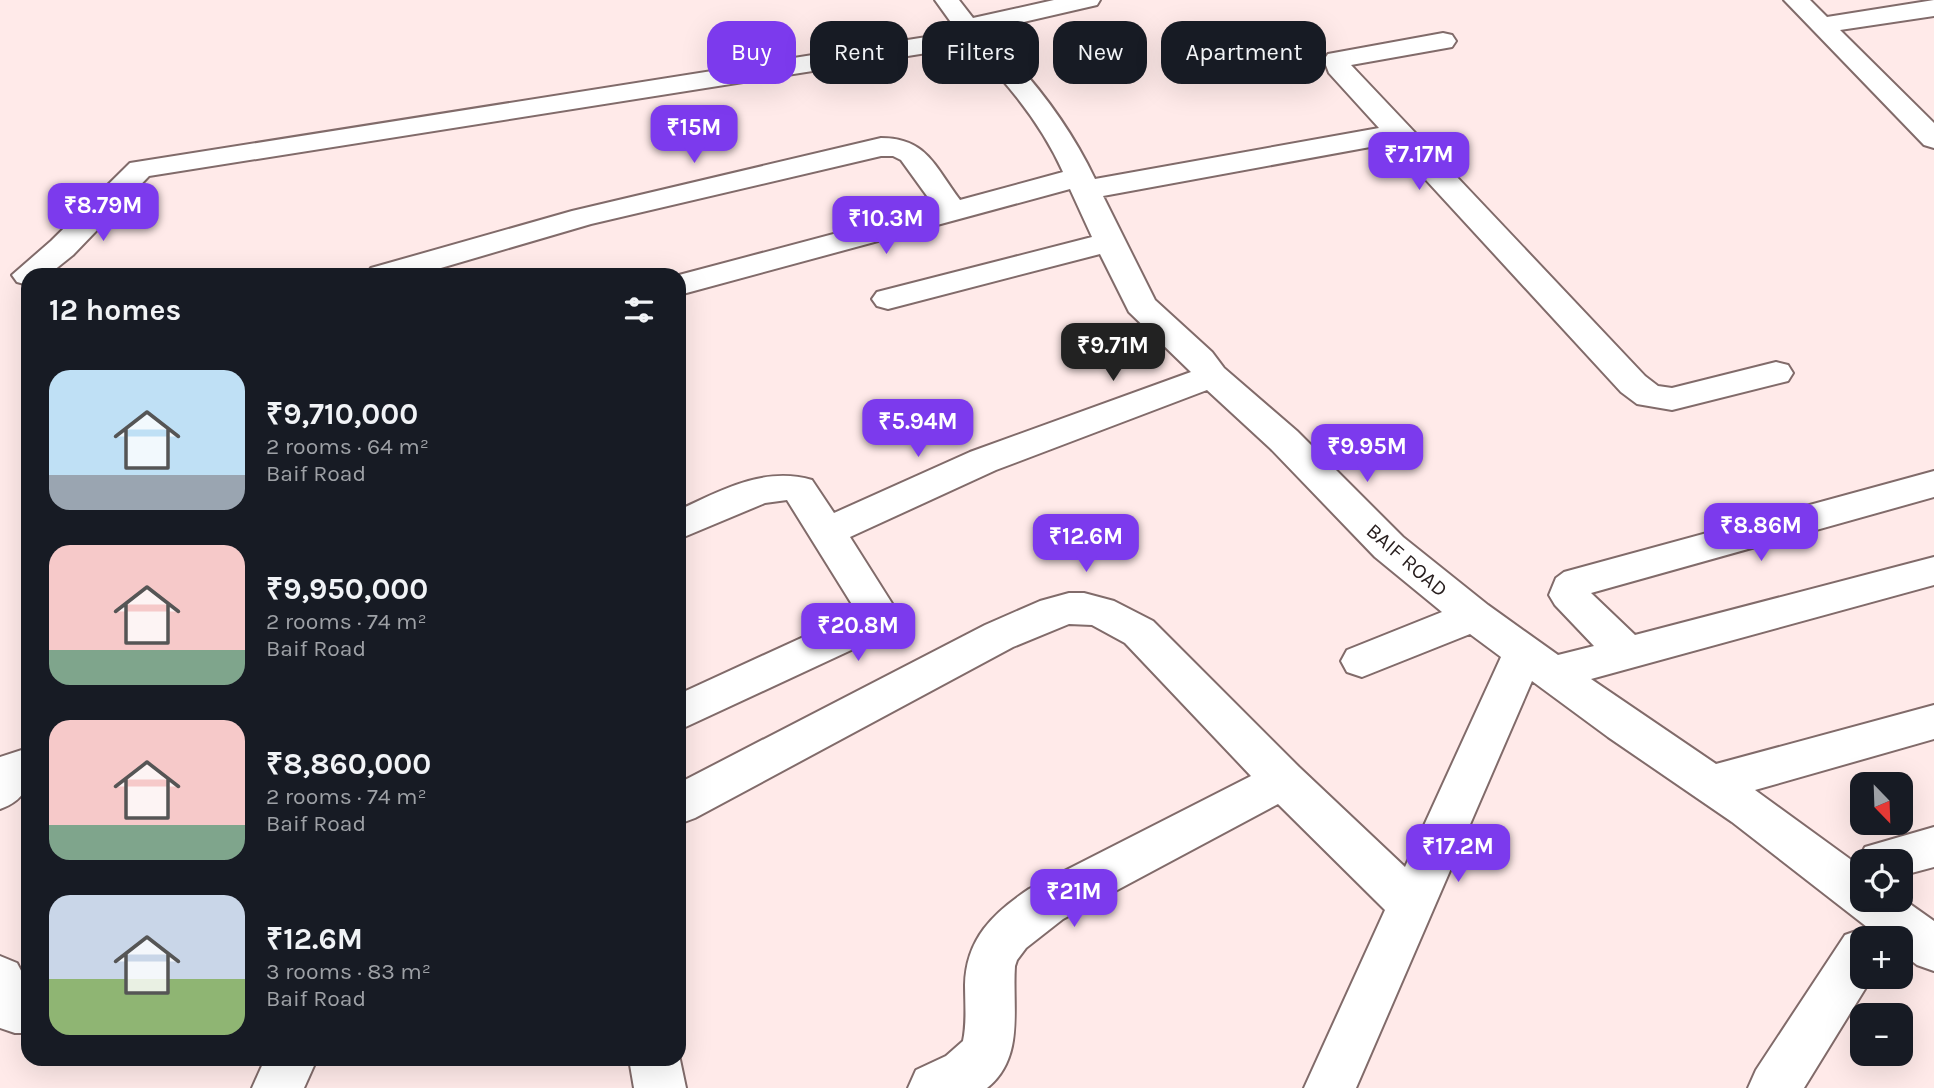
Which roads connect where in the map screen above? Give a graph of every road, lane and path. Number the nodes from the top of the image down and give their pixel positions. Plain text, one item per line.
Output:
1 (1088, 0) edge
2 (1797, 0) edge
3 (1934, 8) edge
4 (963, 21) edge
5 (1824, 25) junction
6 (922, 28) edge
7 (1443, 41) dead end
8 (1019, 84) edge
9 (1934, 102) edge
10 (1902, 106) junction
11 (1399, 133) junction
12 (1934, 139) edge
13 (1082, 183) junction
14 (953, 211) junction
15 (1110, 242) junction
16 (37, 268) edge
17 (406, 268) edge
18 (21, 279) edge
19 (686, 283) edge
20 (0, 290) edge
21 (888, 299) dead end
22 (1776, 373) dead end
23 (1212, 376) junction
24 (1934, 484) edge
25 (686, 522) edge
26 (825, 533) junction
27 (1934, 571) edge
28 (1474, 616) junction
29 (1626, 652) junction
30 (1362, 661) dead end
31 (1538, 663) junction
32 (686, 710) edge
33 (1934, 723) edge
34 (21, 768) edge
35 (1283, 780) junction
36 (1710, 784) junction
37 (0, 790) edge
38 (686, 800) edge
39 (1934, 847) edge
40 (1913, 853) edge
41 (1850, 895) edge
42 (1412, 905) junction
43 (1860, 912) edge
44 (1874, 912) edge
45 (1934, 949) edge
46 (0, 979) edge
47 (21, 1010) edge
48 (288, 1066) edge
49 (656, 1066) edge
50 (278, 1088) edge
51 (660, 1088) edge
52 (934, 1088) edge
53 (1330, 1088) edge
54 (1773, 1088) edge

1 - 4 street
2 - 5 street
3 - 5 street
5 - 10 street
6 - 16 street
7 - 11 street
8 - 13 street, BAIF ROAD
9 - 10 street
10 - 12 street
11 - 13 street
11 - 22 street
13 - 14 street
13 - 15 street, BAIF ROAD
14 - 17 street
14 - 19 street
15 - 21 street
15 - 23 street, BAIF ROAD
18 - 20 street
23 - 26 street
23 - 28 street, BAIF ROAD
24 - 29 street
25 - 26 street
26 - 32 street
27 - 29 street
28 - 30 street
28 - 31 street, BAIF ROAD
29 - 31 street
31 - 36 street, BAIF ROAD
31 - 42 street
33 - 36 street
34 - 37 street
35 - 38 street
35 - 42 street
35 - 52 street
36 - 41 street, BAIF ROAD
39 - 40 street
42 - 53 street
43 - 54 street
44 - 45 street, BAIF ROAD
46 - 47 street
48 - 50 street
49 - 51 street

